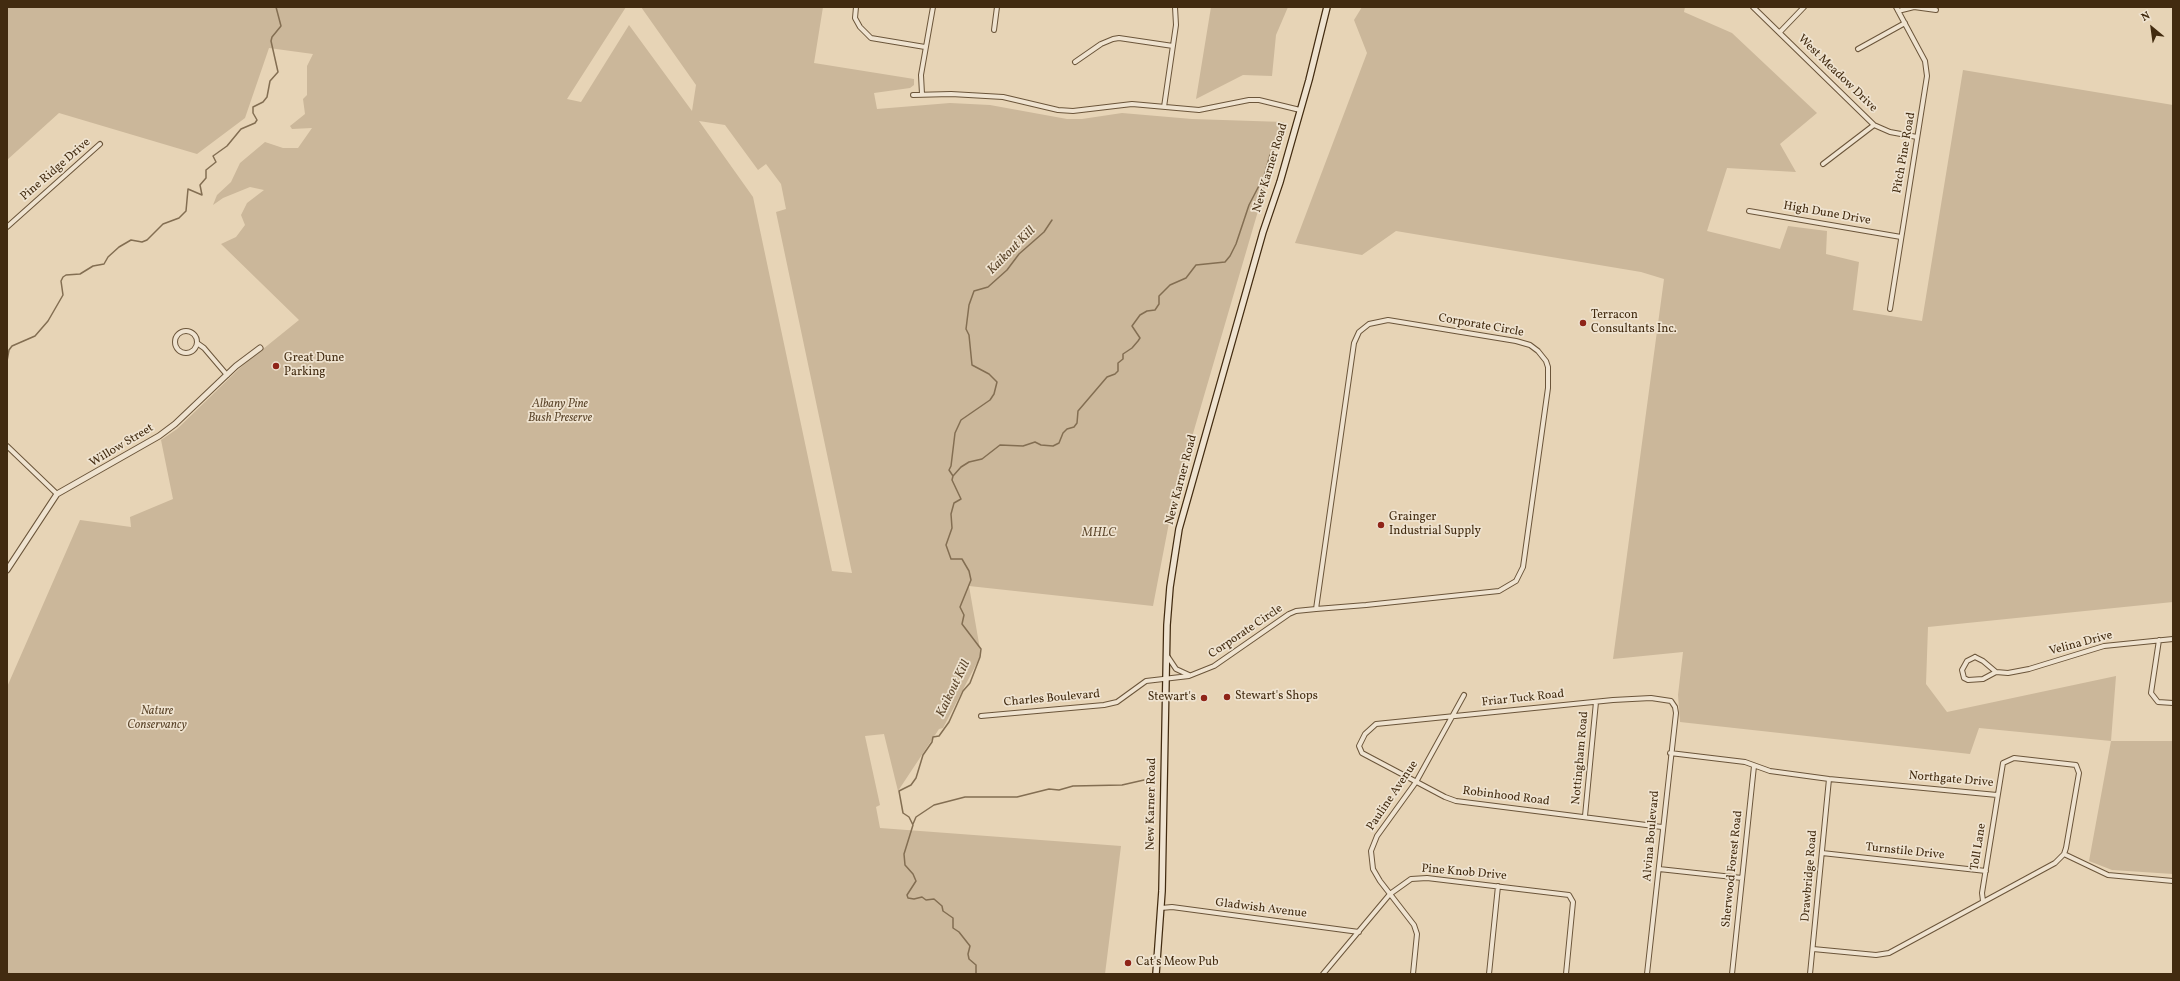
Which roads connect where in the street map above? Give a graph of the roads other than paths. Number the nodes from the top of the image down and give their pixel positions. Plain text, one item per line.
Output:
1 (856, 7) edge
2 (933, 7) edge
3 (996, 7) edge
4 (1175, 7) edge
5 (1327, 7) edge
6 (1753, 7) edge
7 (1804, 7) edge
8 (1897, 9) edge
9 (1936, 10) dead end
10 (1905, 23) junction
11 (994, 30) dead end
12 (1780, 32) junction
13 (1173, 46) junction
14 (925, 47) junction
15 (1858, 49) dead end
16 (1075, 62) dead end
17 (922, 94) junction
18 (913, 95) dead end
19 (1164, 107) junction
20 (1300, 110) junction
21 (1874, 124) junction
22 (1917, 136) junction
23 (100, 144) dead end
24 (1823, 164) dead end
25 (1749, 212) dead end
26 (7, 227) edge
27 (1901, 237) junction
28 (1890, 309) dead end
29 (197, 343) junction
30 (260, 348) dead end
31 (227, 375) junction
32 (7, 446) edge
33 (57, 494) junction
34 (7, 570) edge
35 (1316, 610) junction
36 (2173, 639) edge
37 (2159, 640) junction
38 (1167, 654) junction
39 (1996, 672) junction
40 (1189, 676) junction
41 (1166, 679) junction
42 (1464, 695) dead end
43 (1671, 701) joint
44 (1596, 702) junction
45 (2173, 703) edge
46 (981, 716) dead end
47 (1454, 716) junction
48 (1360, 751) joint
49 (1670, 753) junction
50 (1754, 766) junction
51 (1829, 779) junction
52 (1416, 782) junction
53 (1997, 795) junction
54 (1586, 816) junction
55 (1662, 827) junction
56 (1822, 853) junction
57 (2064, 854) junction
58 (1659, 869) junction
59 (1986, 871) junction
60 (1742, 878) junction
61 (2173, 881) edge
62 (1498, 886) junction
63 (1390, 894) junction
64 (1983, 901) junction
65 (1161, 908) junction
66 (1359, 932) junction
67 (1813, 949) junction
68 (1156, 974) edge
69 (1323, 974) edge
70 (1413, 974) edge
71 (1489, 974) edge
72 (1566, 974) edge
73 (1647, 974) edge
74 (1732, 974) edge
75 (1810, 974) edge

1 - 14 street
2 - 14 street
3 - 11 street
4 - 13 street
5 - 20 main road, New Karner Road
6 - 12 street, West Meadow Drive
7 - 12 street
8 - 9 street
8 - 10 street, Pitch Pine Road
10 - 15 street
10 - 22 street, Pitch Pine Road
12 - 21 street, West Meadow Drive
13 - 16 street
13 - 19 street
14 - 17 street
17 - 18 street
17 - 19 street
19 - 20 street
20 - 38 main road, New Karner Road
21 - 22 street, West Meadow Drive
21 - 24 street
22 - 27 street, Pitch Pine Road
23 - 26 street, Pine Ridge Drive
25 - 27 street, High Dune Drive
27 - 28 street, Pitch Pine Road
29 - 29 street
29 - 31 street
30 - 31 street, Willow Street
31 - 33 street, Willow Street
32 - 33 street
33 - 34 street, Willow Street
35 - 35 street, Corporate Circle
35 - 40 street, Corporate Circle
36 - 37 street, Velina Drive
37 - 39 street, Velina Drive
37 - 45 street
38 - 40 street
38 - 41 main road, New Karner Road
39 - 39 street, Velina Drive
40 - 41 street, Corporate Circle
41 - 46 street, Charles Boulevard
41 - 65 main road, New Karner Road
42 - 47 street, Pauline Avenue
43 - 44 street, Friar Tuck Road
43 - 49 street, Alvina Boulevard
44 - 47 street, Friar Tuck Road
44 - 54 street, Nottingham Road
47 - 48 street, Friar Tuck Road
47 - 52 street, Pauline Avenue
48 - 52 street, Robinhood Road
49 - 50 street, Northgate Drive
49 - 55 street, Alvina Boulevard
50 - 51 street, Northgate Drive
50 - 60 street, Sherwood Forest Road
51 - 53 street, Northgate Drive
51 - 56 street, Drawbridge Road
52 - 54 street, Robinhood Road
52 - 63 street, Pauline Avenue
53 - 57 street, Northgate Drive
53 - 59 street, Toll Lane
54 - 55 street, Robinhood Road
55 - 58 street, Alvina Boulevard
56 - 59 street, Turnstile Drive
56 - 67 street, Drawbridge Road
57 - 61 street
57 - 64 street
58 - 60 street
58 - 73 street, Alvina Boulevard
59 - 64 street, Toll Lane
60 - 74 street, Sherwood Forest Road
62 - 63 street, Pine Knob Drive
62 - 71 street
62 - 72 street, Pine Knob Drive
63 - 66 street, Pine Knob Drive
63 - 70 street, Pauline Avenue
64 - 67 street
65 - 66 street, Gladwish Avenue
65 - 68 main road, New Karner Road
66 - 69 street, Pine Knob Drive
67 - 75 street, Drawbridge Road

